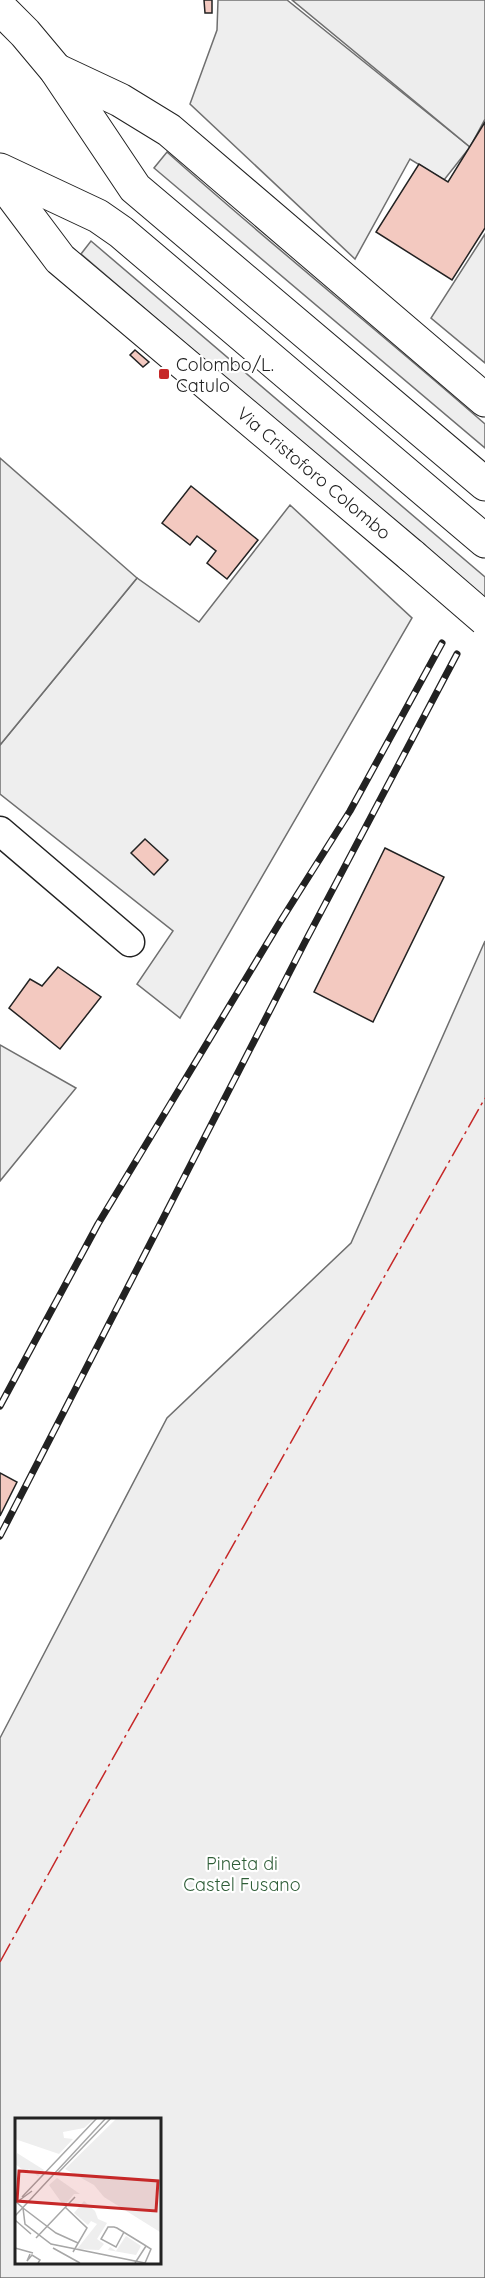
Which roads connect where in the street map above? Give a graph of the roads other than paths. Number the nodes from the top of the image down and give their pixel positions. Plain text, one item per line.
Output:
1 (0, 8) edge
2 (56, 70) junction
3 (0, 170) edge
4 (0, 178) edge
5 (485, 400) edge
6 (475, 475) edge
7 (485, 541) edge
8 (485, 619) edge
9 (0, 831) edge
10 (130, 942) dead end

1 - 2 main road
2 - 5 main road
2 - 6 main road
3 - 7 main road
4 - 8 main road, Via Cristoforo Colombo, bridge
9 - 10 street

